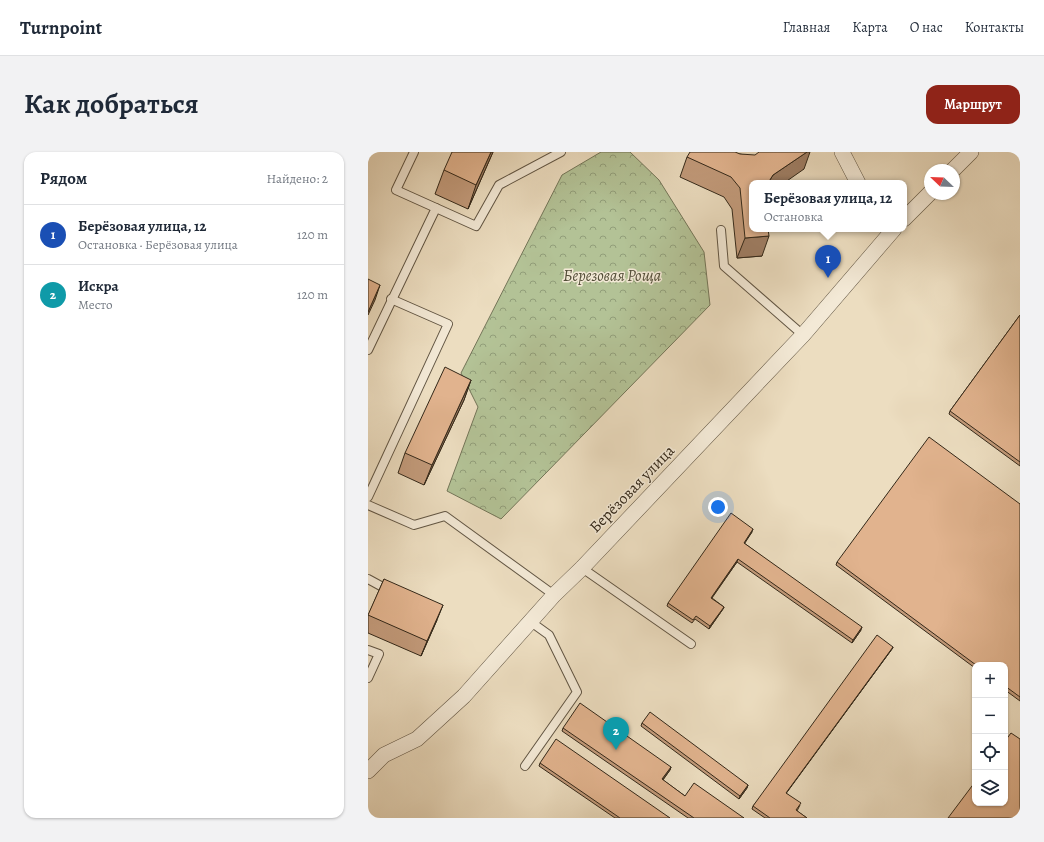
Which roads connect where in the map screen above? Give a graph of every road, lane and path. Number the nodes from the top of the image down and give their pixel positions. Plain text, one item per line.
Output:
1 (414, 152) edge
2 (562, 152) edge
3 (842, 152) edge
4 (971, 152) edge
5 (959, 164) edge
6 (856, 180) edge
7 (924, 199) edge
8 (436, 208) junction
9 (907, 216) edge
10 (721, 230) dead end
11 (887, 232) edge
12 (391, 299) junction
13 (803, 335) junction
14 (368, 350) edge
15 (368, 497) edge
16 (368, 505) edge
17 (582, 568) junction
18 (368, 579) edge
19 (394, 592) edge
20 (554, 595) junction
21 (531, 622) junction
22 (691, 644) dead end
23 (368, 650) edge
24 (368, 678) edge
25 (384, 755) junction
26 (368, 756) edge
27 (525, 766) dead end
28 (368, 771) edge

1 - 8 lane
2 - 8 lane
3 - 6 street
4 - 5 street
7 - 9 street
8 - 12 lane
10 - 13 lane
11 - 13 street, Берёзовая улица
12 - 14 lane
12 - 15 lane
13 - 17 street, Берёзовая улица
16 - 20 lane
17 - 20 street, Берёзовая улица
17 - 22 lane
18 - 19 lane
20 - 21 street, Берёзовая улица
21 - 25 street, Берёзовая улица
21 - 27 lane
23 - 24 lane
25 - 26 street, Берёзовая улица
25 - 28 street, Берёзовая улица

